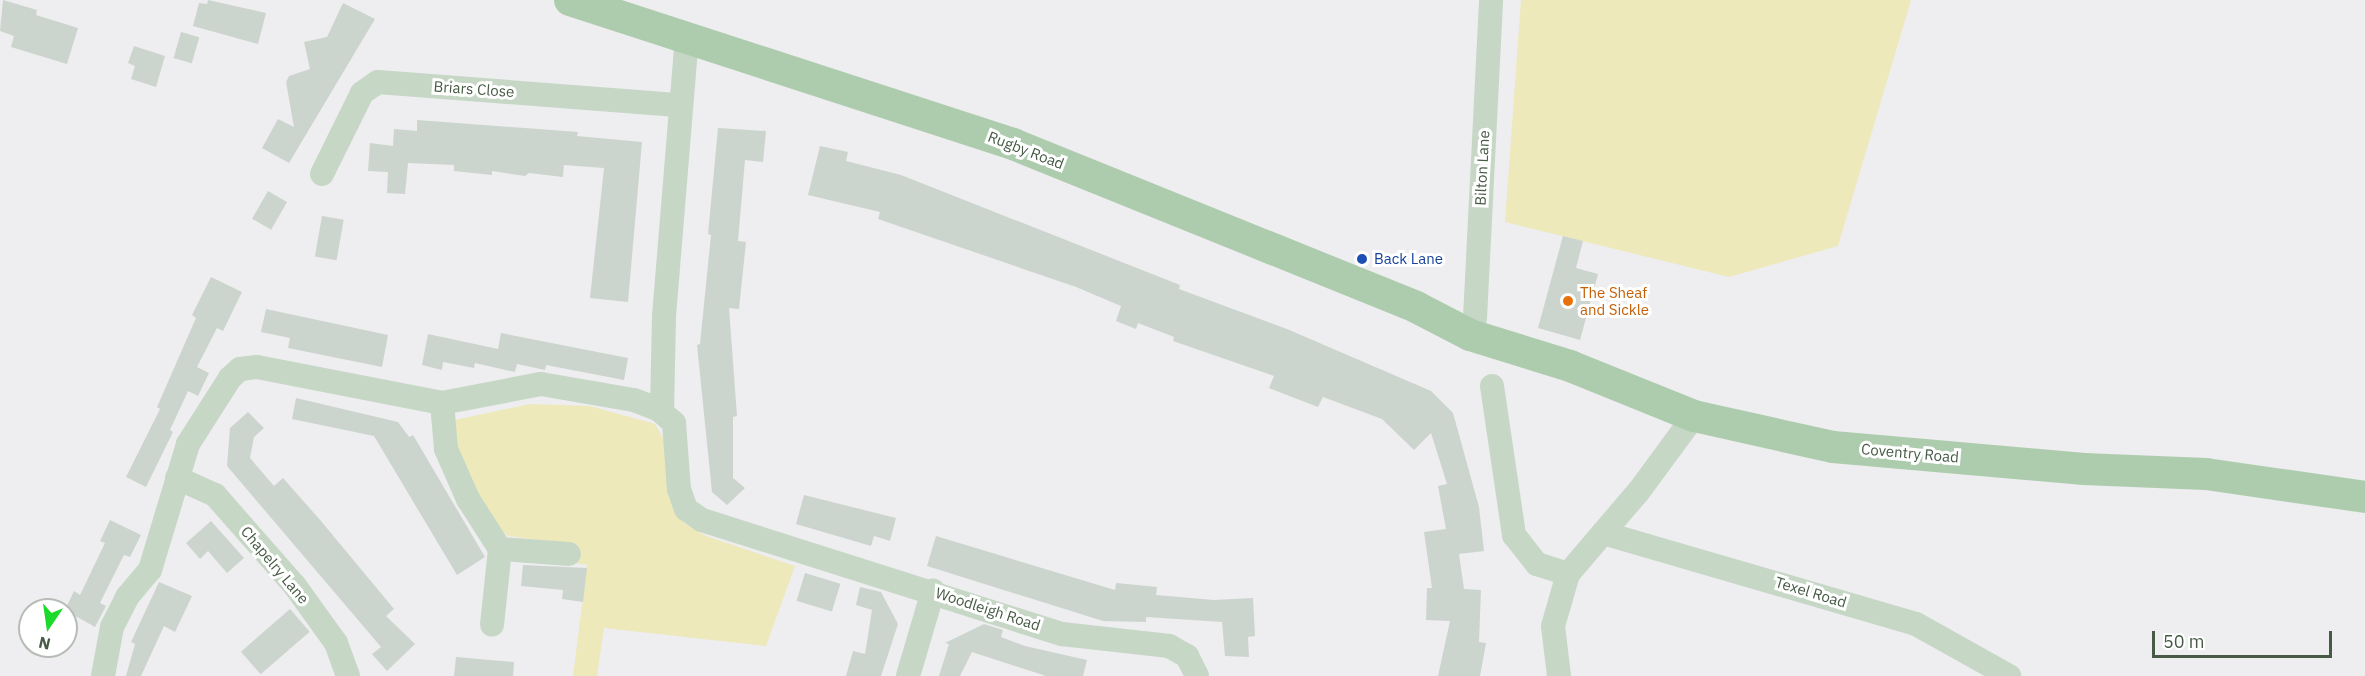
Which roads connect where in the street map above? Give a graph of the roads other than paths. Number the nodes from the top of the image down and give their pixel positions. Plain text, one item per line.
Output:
1 (570, 0) edge
2 (1491, 0) edge
3 (687, 37) junction
4 (680, 105) junction
5 (322, 174) dead end
6 (1470, 335) junction
7 (1492, 386) dead end
8 (441, 403) junction
9 (662, 412) junction
10 (1694, 416) junction
11 (177, 478) junction
12 (2365, 497) edge
13 (1603, 533) junction
14 (500, 549) junction
15 (569, 554) dead end
16 (1568, 574) junction
17 (933, 591) junction
18 (492, 626) dead end
19 (103, 676) edge
20 (348, 676) edge
21 (908, 676) edge
22 (1197, 676) edge
23 (1559, 676) edge
24 (2009, 676) edge

1 - 3 main road, Rugby Road
2 - 6 street, Bilton Lane
3 - 4 street
3 - 6 main road, Rugby Road
4 - 5 street, Briars Close
4 - 9 street
6 - 10 main road, Coventry Road
7 - 16 street
8 - 9 street
8 - 11 street
8 - 14 street
9 - 17 street, Woodleigh Road
10 - 12 main road, Coventry Road
10 - 13 street
11 - 19 street
11 - 20 street, Chapelry Lane
13 - 16 street
13 - 24 street, Texel Road
14 - 15 street
14 - 18 street
16 - 23 street
17 - 21 street
17 - 22 street, Woodleigh Road

